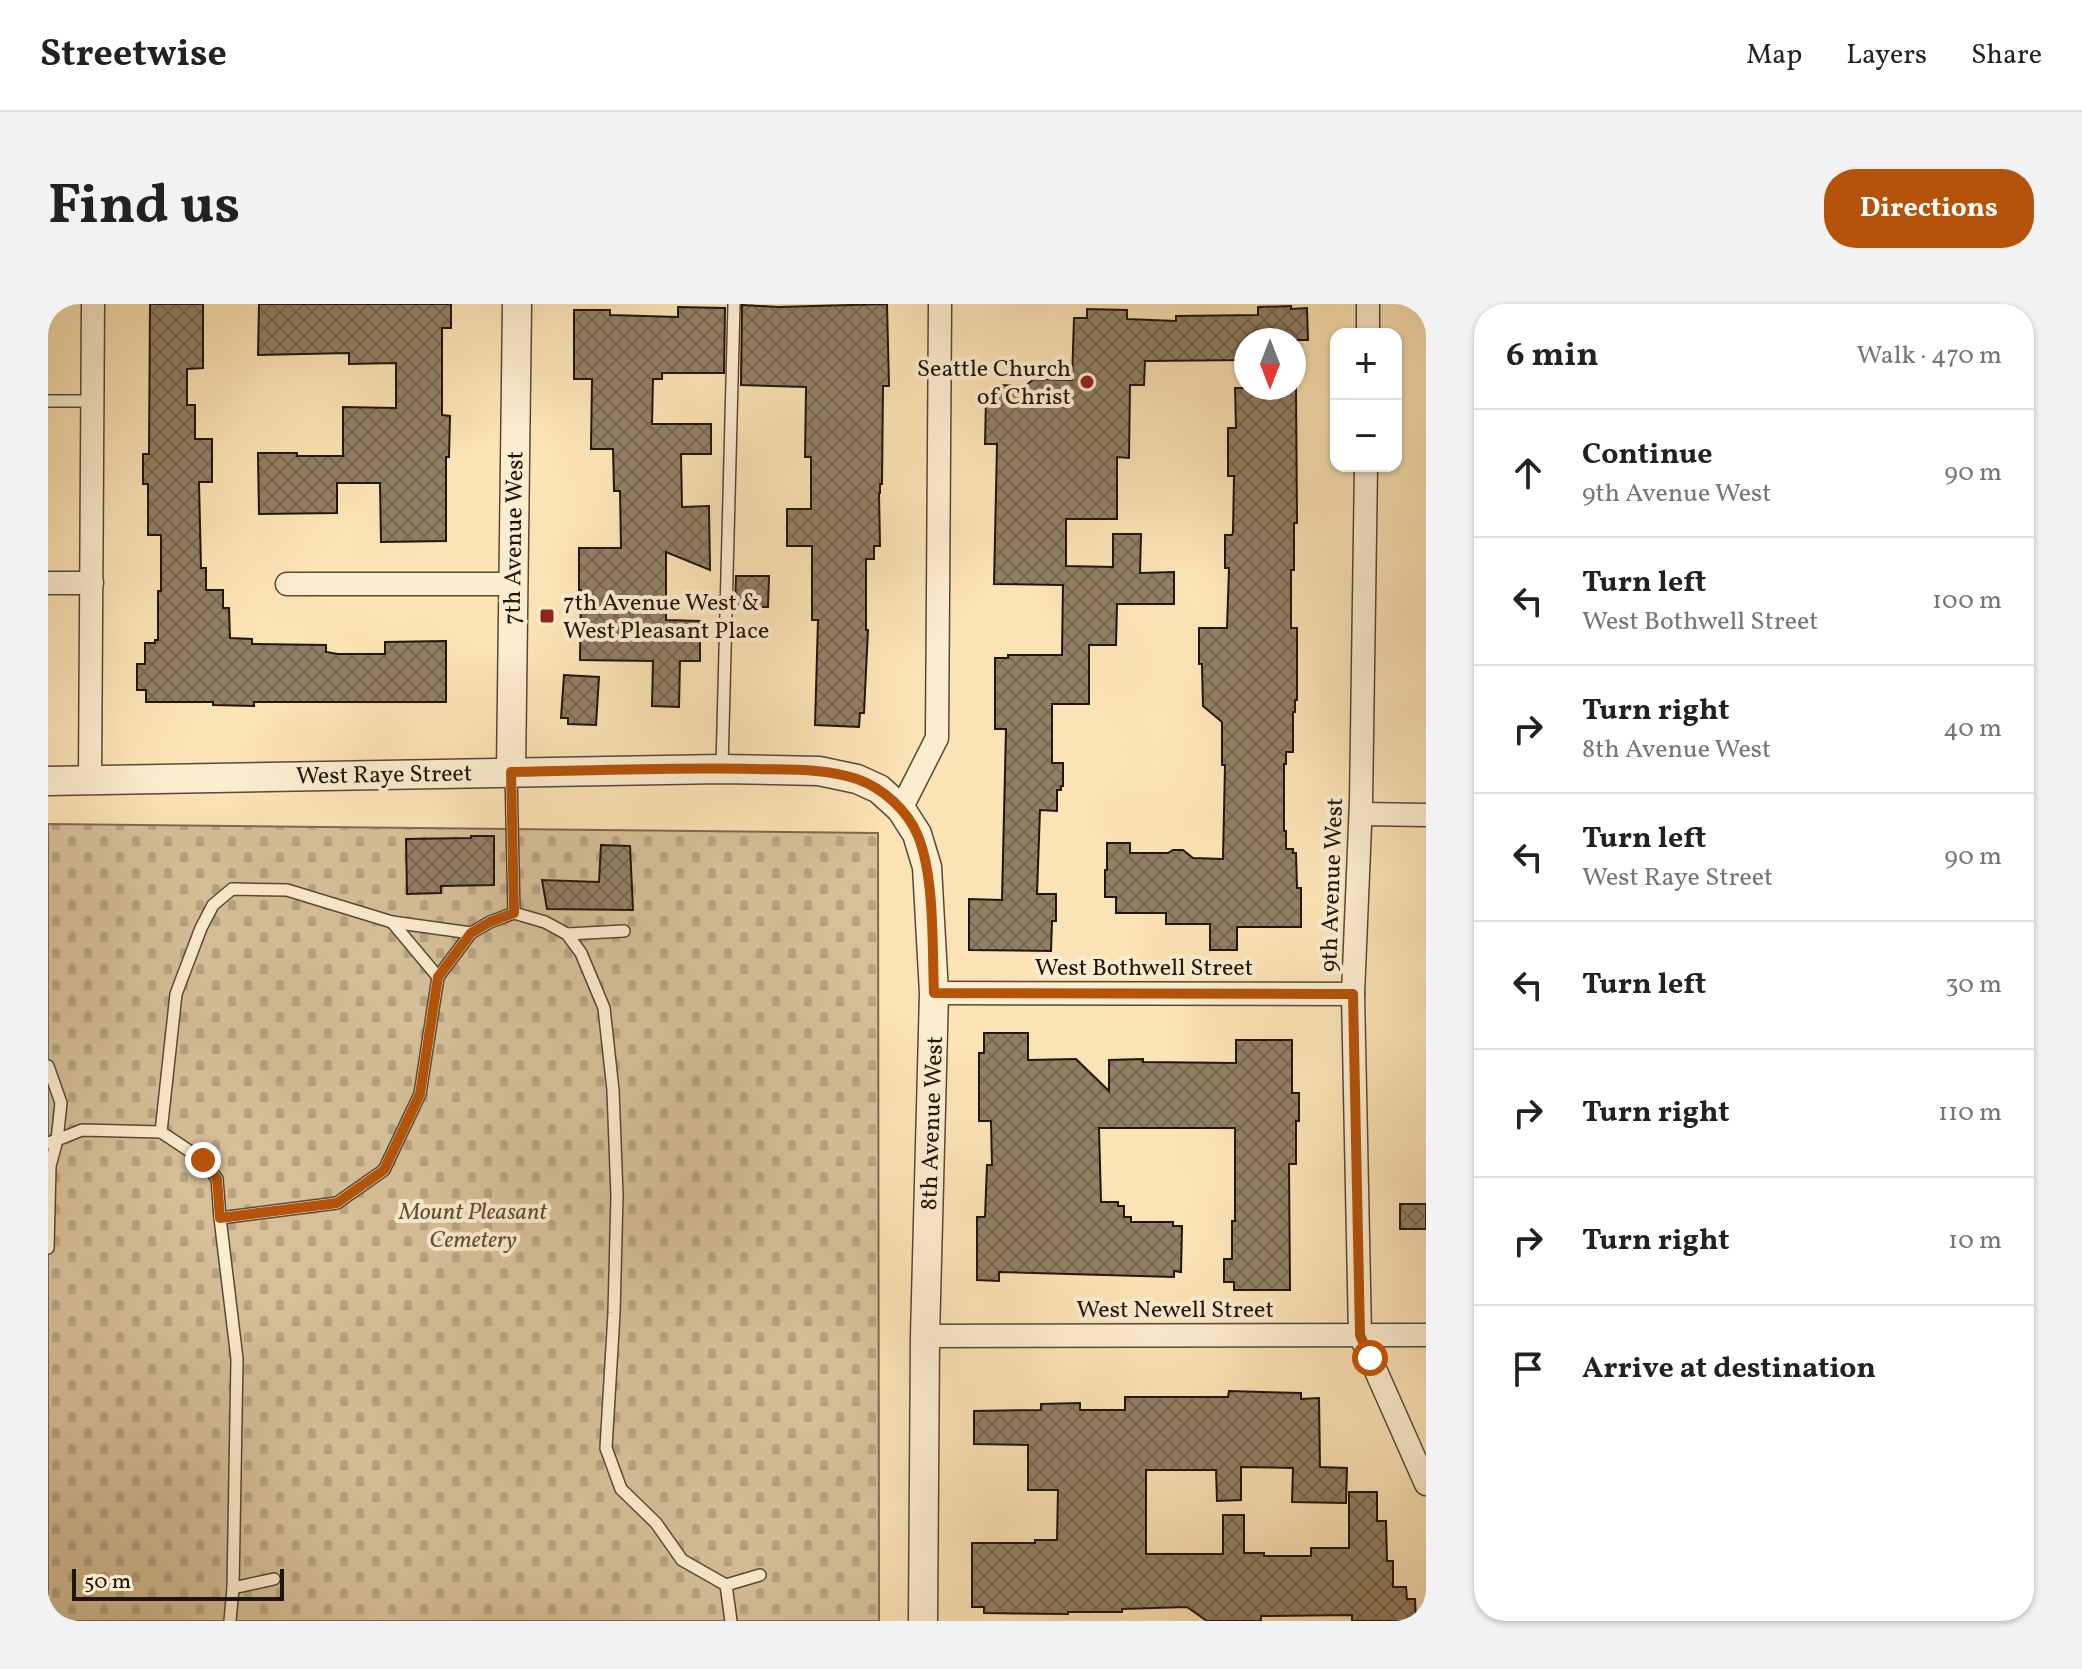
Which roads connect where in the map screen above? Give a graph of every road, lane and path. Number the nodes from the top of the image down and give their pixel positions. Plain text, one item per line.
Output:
1 (93, 304) edge
2 (517, 304) edge
3 (734, 304) edge
4 (940, 304) edge
5 (1368, 304) edge
6 (1368, 328) edge
7 (48, 401) edge
8 (92, 401) junction
9 (1366, 472) edge
10 (48, 583) edge
11 (92, 583) junction
12 (287, 584) dead end
13 (512, 584) junction
14 (722, 769) junction
15 (511, 772) junction
16 (90, 779) junction
17 (48, 781) edge
18 (901, 809) junction
19 (1361, 814) junction
20 (1426, 815) edge
21 (514, 913) junction
22 (392, 922) junction
23 (624, 931) dead end
24 (471, 933) junction
25 (567, 934) junction
26 (438, 977) junction
27 (934, 993) junction
28 (1353, 994) junction
29 (48, 1066) edge
30 (161, 1132) junction
31 (52, 1142) edge
32 (220, 1218) junction
33 (48, 1248) edge
34 (1360, 1335) junction
35 (1426, 1335) edge
36 (925, 1336) junction
37 (1426, 1484) edge
38 (760, 1575) dead end
39 (274, 1579) dead end
40 (726, 1585) junction
41 (233, 1588) junction
42 (230, 1621) edge
43 (731, 1621) edge
44 (923, 1621) edge

1 - 8 street
2 - 13 street, 7th Avenue West
3 - 14 lane
4 - 18 street
5 - 6 street
7 - 8 lane
8 - 11 street
9 - 19 street, 9th Avenue West
10 - 11 street
11 - 16 street
12 - 13 street
13 - 15 street, 7th Avenue West
14 - 15 street, West Raye Street
14 - 18 street, West Raye Street
15 - 16 street, West Raye Street
15 - 21 lane
16 - 17 street, West Raye Street
18 - 27 street, 8th Avenue West
19 - 20 street
19 - 28 street, 9th Avenue West
21 - 24 lane
21 - 25 lane
22 - 24 lane
22 - 26 lane
22 - 30 lane
23 - 25 lane
24 - 26 lane
25 - 40 lane
26 - 32 lane
27 - 28 street, West Bothwell Street
27 - 36 street, 8th Avenue West
28 - 34 street, 9th Avenue West
29 - 31 lane
30 - 31 lane
30 - 32 lane
31 - 33 lane
32 - 41 lane
34 - 35 street, West Newell Street
34 - 36 street, West Newell Street
34 - 37 street, 9th Avenue West
36 - 44 street, 8th Avenue West
38 - 40 lane
39 - 41 lane
40 - 43 lane
41 - 42 lane

